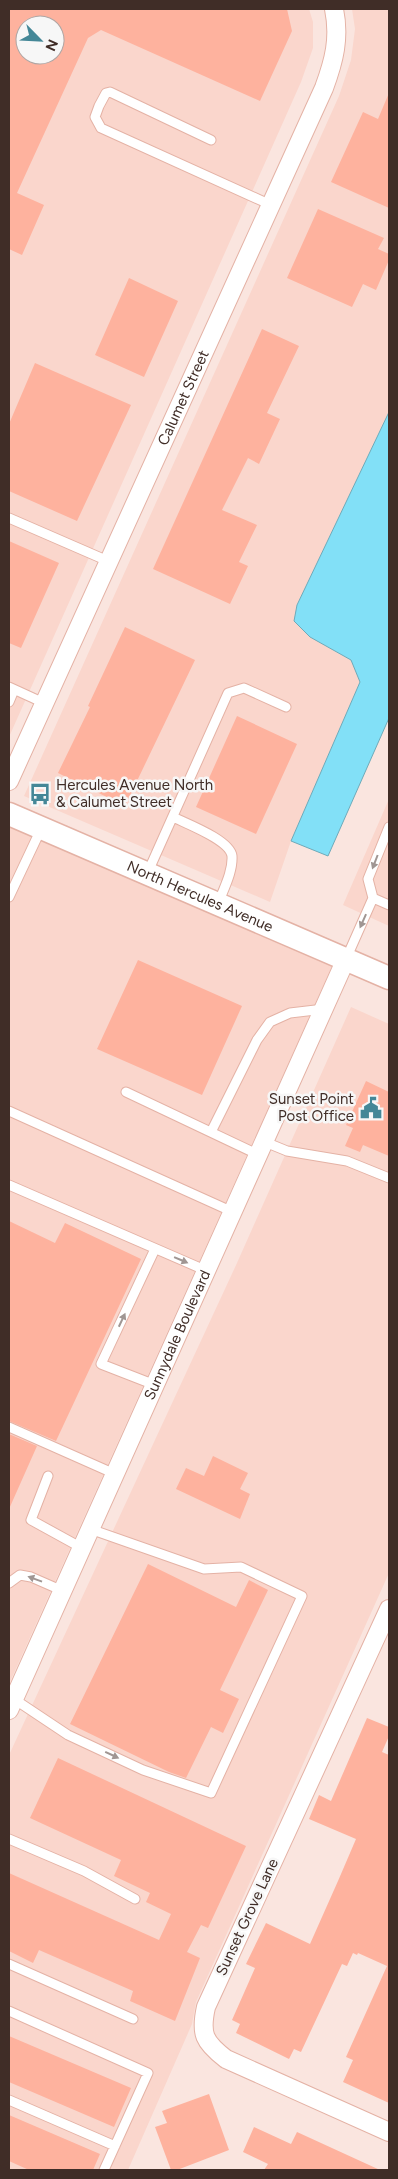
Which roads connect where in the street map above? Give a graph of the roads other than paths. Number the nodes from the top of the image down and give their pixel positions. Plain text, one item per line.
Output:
1 (334, 9) edge
2 (211, 140) dead end
3 (271, 204) junction
4 (9, 518) edge
5 (108, 561) junction
6 (11, 688) edge
7 (9, 702) edge
8 (44, 704) junction
9 (286, 707) dead end
10 (13, 761) edge
11 (9, 782) edge
12 (9, 814) edge
13 (173, 817) junction
14 (389, 827) edge
15 (41, 829) junction
16 (147, 874) junction
17 (9, 898) edge
18 (373, 898) junction
19 (218, 904) junction
20 (389, 905) edge
21 (346, 959) junction
22 (389, 978) edge
23 (324, 1009) junction
24 (126, 1092) dead end
25 (9, 1111) edge
26 (211, 1132) junction
27 (262, 1148) junction
28 (389, 1178) edge
29 (9, 1186) edge
30 (233, 1212) junction
31 (155, 1249) junction
32 (207, 1270) junction
33 (155, 1385) junction
34 (9, 1427) edge
35 (115, 1474) junction
36 (48, 1476) dead end
37 (90, 1529) junction
38 (82, 1548) junction
39 (9, 1583) edge
40 (63, 1590) junction
41 (389, 1609) edge
42 (12, 1696) edge
43 (9, 1839) edge
44 (135, 1899) dead end
45 (9, 1964) edge
46 (9, 2011) edge
47 (132, 2019) dead end
48 (9, 2100) edge
49 (389, 2132) edge
50 (115, 2146) junction
51 (104, 2170) edge

1 - 3 street, Calumet Street
2 - 3 lane
3 - 5 street, Calumet Street
4 - 5 lane
5 - 8 street, Calumet Street
6 - 7 lane
6 - 8 lane
8 - 10 street, Calumet Street
9 - 13 lane
10 - 11 street, Calumet Street
12 - 15 street, North Hercules Avenue
13 - 16 lane
13 - 19 lane
14 -> 18 lane
15 - 16 street, North Hercules Avenue
15 - 17 lane
16 - 19 street, North Hercules Avenue
18 - 20 lane
18 -> 21 lane
19 - 21 street, North Hercules Avenue
21 - 22 street, North Hercules Avenue
21 - 23 street, Sunnydale Boulevard
23 - 26 lane
23 - 27 street, Sunnydale Boulevard
24 - 26 lane
25 - 30 lane
26 - 27 lane
27 - 28 lane
27 - 30 street, Sunnydale Boulevard
29 - 31 lane
30 - 32 street, Sunnydale Boulevard
31 -> 32 lane
33 -> 31 lane
32 - 33 street, Sunnydale Boulevard
33 - 35 street, Sunnydale Boulevard
34 - 35 lane
35 - 37 street, Sunnydale Boulevard
36 - 38 lane
37 - 38 street, Sunnydale Boulevard
42 -> 37 lane
38 - 40 street, Sunnydale Boulevard
40 -> 39 lane
40 - 42 street, Sunnydale Boulevard
41 - 49 street, Sunset Grove Lane
43 - 44 lane
45 - 47 lane
46 - 50 lane
48 - 50 lane
50 - 51 lane

